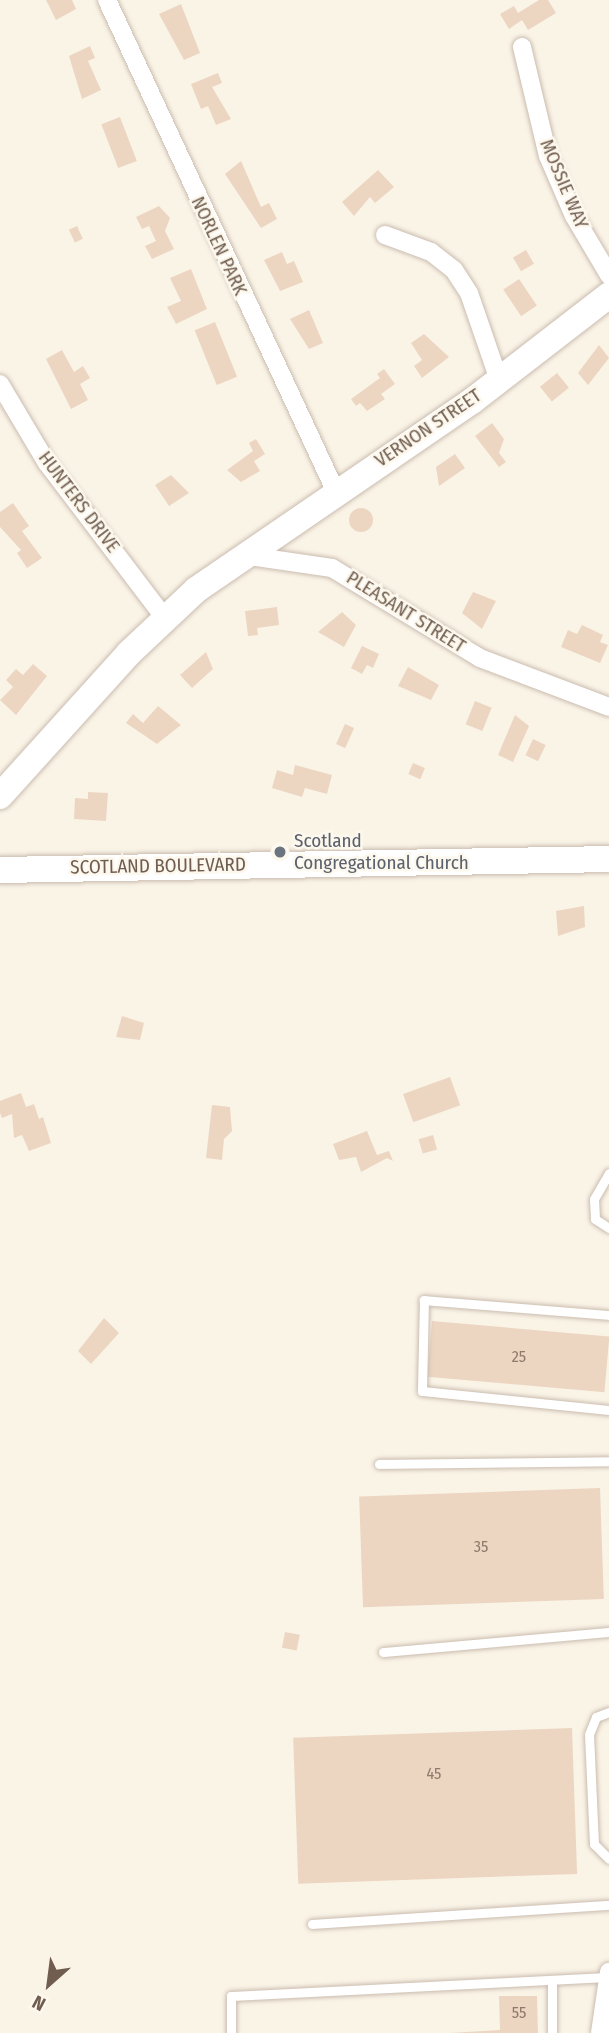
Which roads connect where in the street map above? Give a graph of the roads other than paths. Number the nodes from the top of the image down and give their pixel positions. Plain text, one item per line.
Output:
1 (107, 0) edge
2 (522, 47) dead end
3 (385, 235) dead end
4 (609, 275) edge
5 (609, 295) edge
6 (499, 380) junction
7 (0, 384) edge
8 (335, 490) junction
9 (242, 554) junction
10 (164, 617) junction
11 (609, 708) edge
12 (0, 797) edge
13 (609, 859) edge
14 (0, 870) edge
15 (609, 1173) edge
16 (609, 1228) edge
17 (609, 1315) edge
18 (609, 1410) edge
19 (609, 1461) edge
20 (379, 1464) dead end
21 (609, 1632) edge
22 (383, 1652) dead end
23 (609, 1712) edge
24 (609, 1859) edge
25 (609, 1905) edge
26 (312, 1924) dead end
27 (609, 1975) edge
28 (552, 1980) junction
29 (232, 2033) edge
30 (552, 2033) edge
31 (600, 2033) edge

1 - 8 street, NORLEN PARK
2 - 4 street, MOSSIE WAY
3 - 6 street
5 - 6 main road, VERNON STREET
6 - 8 main road, VERNON STREET
7 - 10 street, HUNTERS DRIVE
8 - 9 main road, VERNON STREET
9 - 10 main road
9 - 11 street, PLEASANT STREET
10 - 12 main road
13 - 14 main road, SCOTLAND BOULEVARD
15 - 16 lane
17 - 18 lane
19 - 20 lane
21 - 22 lane
23 - 24 lane
25 - 26 lane
27 - 28 lane
27 - 31 street
28 - 29 lane
28 - 30 lane

